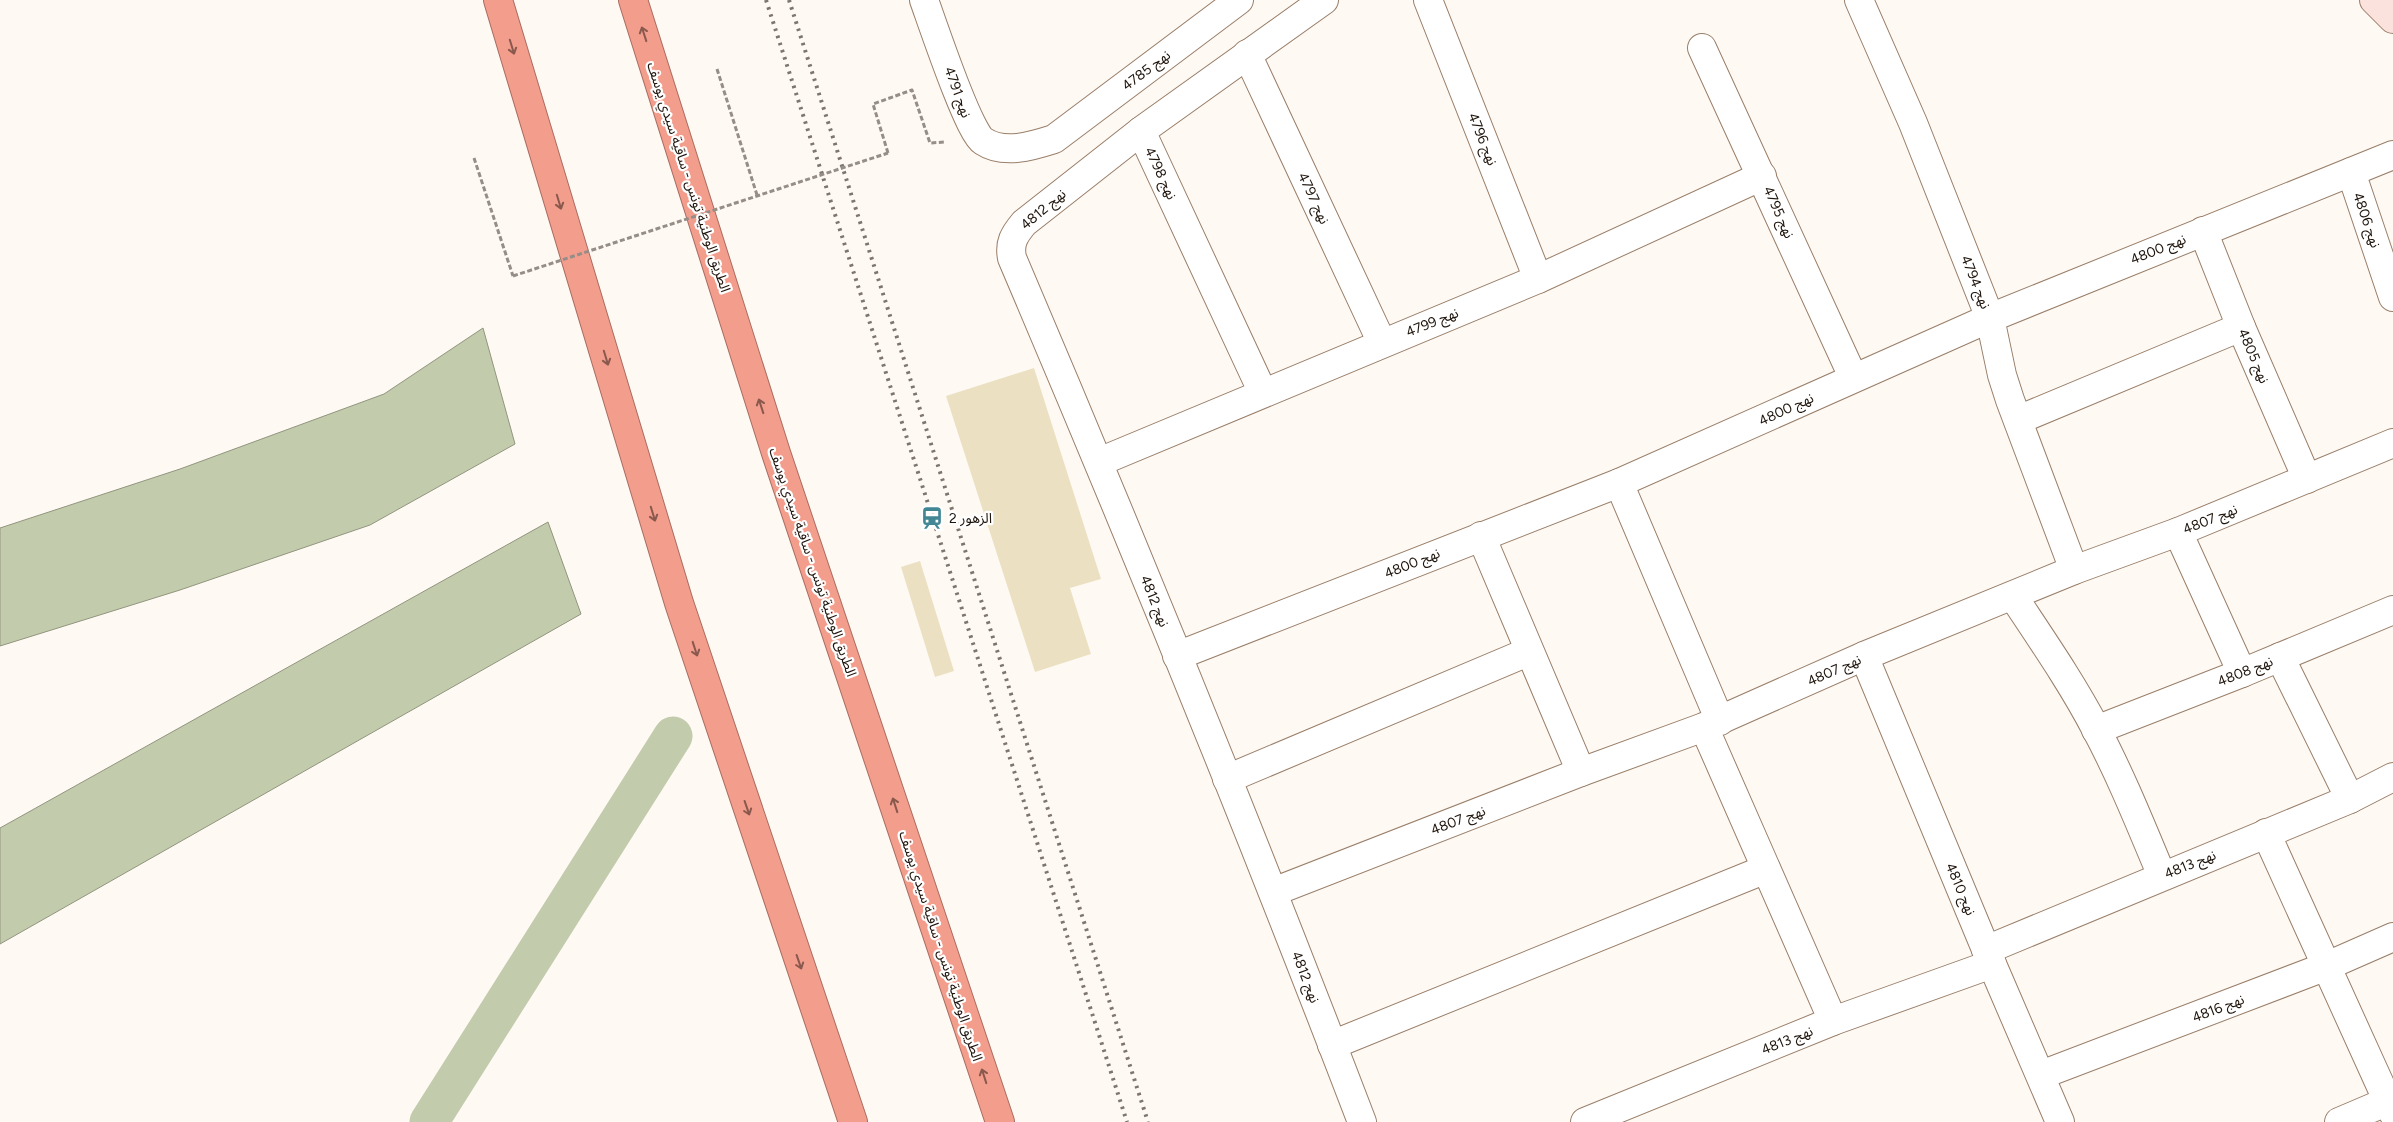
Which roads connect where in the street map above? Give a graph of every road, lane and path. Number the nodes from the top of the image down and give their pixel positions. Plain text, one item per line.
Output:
1 (498, 0) edge
2 (633, 0) edge
3 (924, 0) edge
4 (1239, 0) edge
5 (1324, 0) edge
6 (1428, 0) edge
7 (1859, 0) edge
8 (2374, 0) edge
9 (2393, 19) edge
10 (1702, 48) dead end
11 (1247, 54) junction
12 (717, 69) dead end
13 (1141, 131) junction
14 (1054, 139) joint
15 (930, 143) dead end
16 (2393, 156) edge
17 (474, 158) dead end
18 (2351, 172) junction
19 (1762, 176) junction
20 (758, 195) junction
21 (2203, 231) junction
22 (2388, 266) edge
23 (1538, 279) junction
24 (2393, 297) edge
25 (1990, 318) junction
26 (2241, 327) junction
27 (1382, 343) junction
28 (1853, 377) junction
29 (1263, 393) junction
30 (2018, 420) junction
31 (2393, 443) edge
32 (1099, 462) junction
33 (2307, 479) junction
34 (1619, 483) junction
35 (2178, 532) junction
36 (1481, 536) junction
37 (2074, 570) junction
38 (2013, 596) junction
39 (2393, 610) edge
40 (1528, 652) junction
41 (1177, 656) junction
42 (1864, 656) junction
43 (2280, 657) junction
44 (2242, 673) junction
45 (1712, 724) junction
46 (2096, 730) junction
47 (1580, 772) junction
48 (2393, 777) edge
49 (1227, 778) junction
50 (2350, 799) junction
51 (2266, 833) junction
52 (1766, 870) junction
53 (2162, 876) junction
54 (1273, 892) junction
55 (2393, 937) edge
56 (1989, 957) junction
57 (2327, 966) junction
58 (1833, 1021) junction
59 (1332, 1045) junction
60 (2042, 1075) junction
61 (2392, 1104) edge
62 (853, 1122) edge
63 (1000, 1122) edge
64 (1362, 1122) edge
65 (1585, 1122) edge
66 (2060, 1122) edge
67 (2338, 1122) edge

1 -> 62 highway
63 -> 2 highway, الطريق الوطنية تونس - ساقية سيدي يوسف
3 - 14 street, نهج 4791
4 - 14 street, نهج 4785
5 - 11 street, نهج 4798
6 - 23 street, نهج 4796
7 - 25 street, نهج 4794
8 - 9 main road
10 - 19 street, نهج 4795
11 - 13 street, نهج 4798
11 - 27 street, نهج 4797
12 - 20 path
13 - 29 street, نهج 4798
13 - 32 street, نهج 4812
15 - 20 path, bridge
16 - 18 street, نهج 4800
17 - 20 path, bridge
18 - 21 street, نهج 4800
18 - 22 street, نهج 4806
19 - 23 street, نهج 4799
19 - 28 street, نهج 4795
21 - 25 street, نهج 4800
21 - 26 street, نهج 4805
22 - 24 street, نهج 4806
23 - 27 street, نهج 4799
25 - 28 street, نهج 4800
25 - 30 street, نهج 4794
26 - 30 street
26 - 33 street, نهج 4805
27 - 29 street, نهج 4799
28 - 34 street, نهج 4800
29 - 32 street, نهج 4799
30 - 37 street, نهج 4794
31 - 33 street, نهج 4807
32 - 41 street, نهج 4812
33 - 35 street, نهج 4807
34 - 36 street, نهج 4800
34 - 45 street
35 - 37 street, نهج 4807
35 - 44 street
36 - 40 street
36 - 41 street, نهج 4800
37 - 38 street, نهج 4807
38 - 42 street, نهج 4807
38 - 46 street
39 - 43 street, نهج 4808
40 - 47 street
40 - 49 street
41 - 49 street, نهج 4812
42 - 45 street, نهج 4807
42 - 56 street, نهج 4810
43 - 44 street, نهج 4808
43 - 50 street
44 - 46 street, نهج 4808
45 - 47 street, نهج 4807
45 - 52 street
46 - 53 street
47 - 54 street, نهج 4807
48 - 50 street, نهج 4813
49 - 54 street, نهج 4812
50 - 51 street, نهج 4813
51 - 53 street, نهج 4813
51 - 57 street
52 - 58 street
52 - 59 street
53 - 56 street, نهج 4813
54 - 59 street, نهج 4812
55 - 57 street, نهج 4816
56 - 58 street, نهج 4813
56 - 60 street, نهج 4810
57 - 60 street, نهج 4816
57 - 61 street
58 - 65 street, نهج 4813
59 - 64 street, نهج 4812
60 - 66 street, نهج 4810
61 - 67 street

